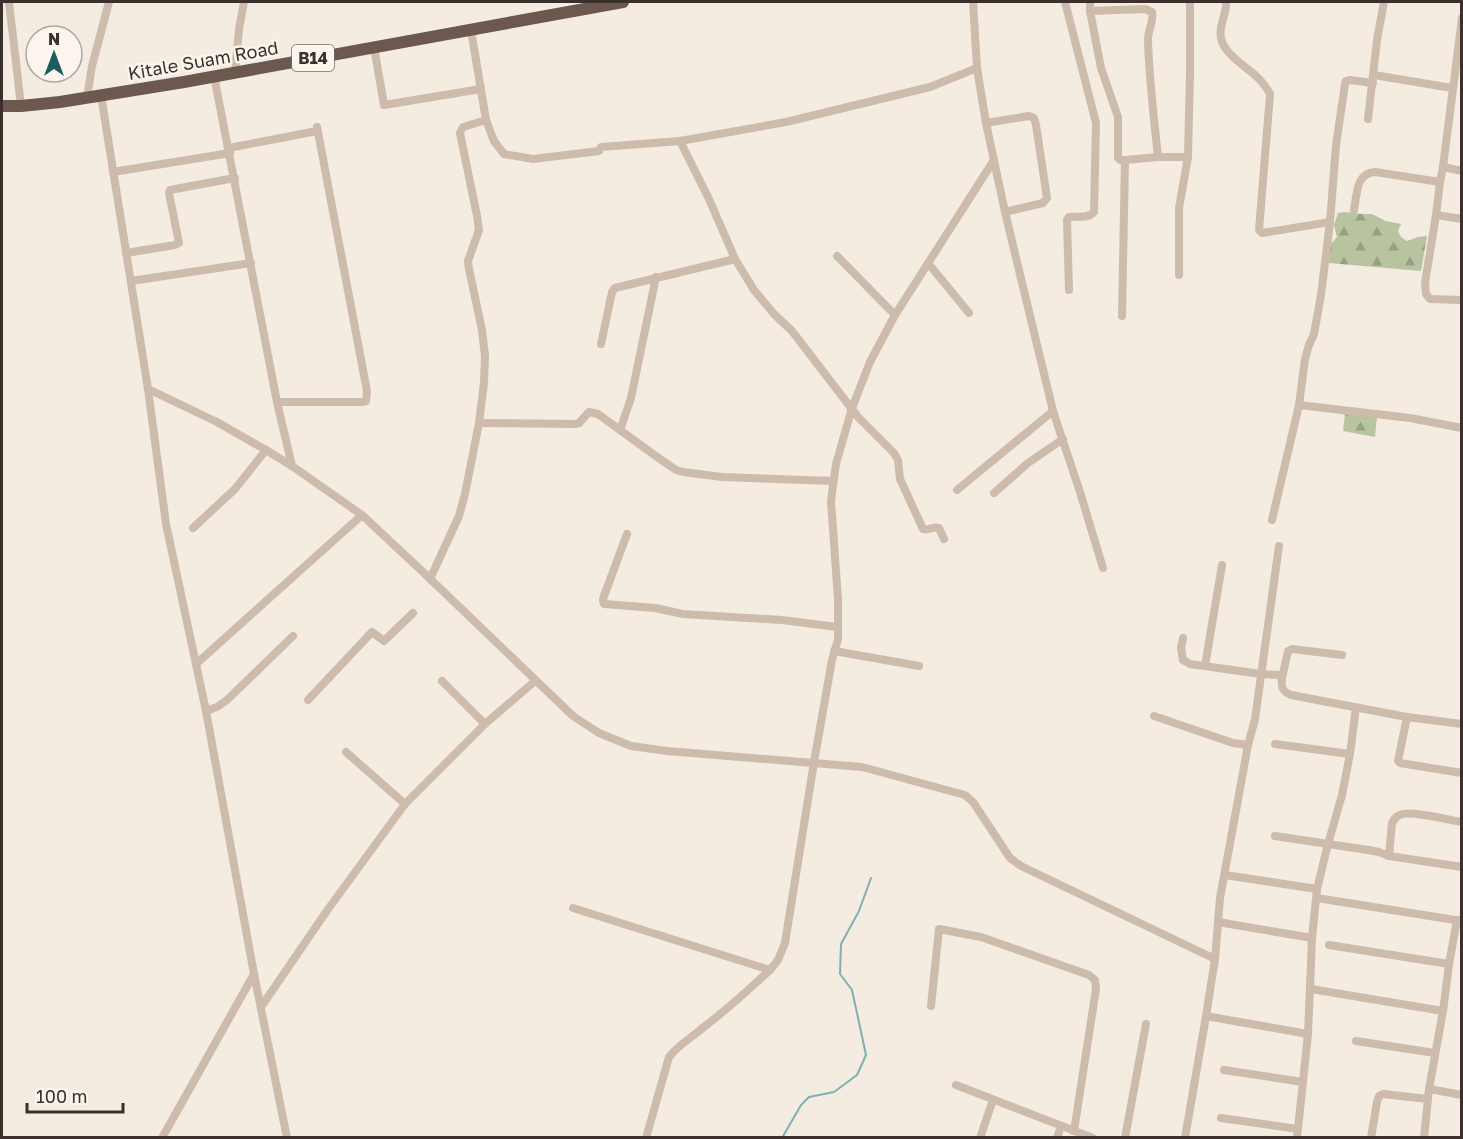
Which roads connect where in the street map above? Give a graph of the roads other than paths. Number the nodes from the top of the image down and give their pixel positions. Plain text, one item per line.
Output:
1 (9, 2) edge
2 (109, 2) edge
3 (244, 2) edge
4 (623, 2) edge
5 (973, 2) edge
6 (1065, 2) edge
7 (1090, 2) edge
8 (1190, 2) edge
9 (1226, 2) edge
10 (1384, 2) edge
11 (1090, 11) junction
12 (5, 14) edge
13 (1461, 18) edge
14 (471, 30) junction
15 (1460, 38) edge
16 (374, 47) junction
17 (977, 68) junction
18 (235, 72) junction
19 (214, 76) junction
20 (1373, 79) junction
21 (1452, 87) junction
22 (481, 89) junction
23 (101, 95) junction
24 (87, 98) junction
25 (2, 106) edge
26 (21, 106) junction
27 (1368, 119) dead end
28 (486, 120) junction
29 (986, 123) junction
30 (680, 141) junction
31 (230, 151) junction
32 (1188, 157) junction
33 (1158, 158) junction
34 (994, 160) junction
35 (1125, 160) junction
36 (1443, 167) junction
37 (1461, 171) edge
38 (113, 172) junction
39 (235, 178) junction
40 (1440, 182) junction
41 (1354, 210) dead end
42 (1005, 212) junction
43 (1436, 215) junction
44 (1461, 219) edge
45 (1330, 222) junction
46 (126, 253) junction
47 (837, 256) dead end
48 (735, 259) junction
49 (251, 262) junction
50 (928, 262) junction
51 (1179, 275) dead end
52 (656, 277) junction
53 (131, 281) junction
54 (1069, 290) dead end
55 (1461, 300) edge
56 (969, 313) dead end
57 (895, 315) junction
58 (1122, 316) dead end
59 (601, 344) dead end
60 (148, 389) junction
61 (277, 402) junction
62 (1299, 405) junction
63 (852, 408) junction
64 (1053, 411) junction
65 (479, 423) junction
66 (1461, 429) edge
67 (620, 430) junction
68 (1063, 439) junction
69 (266, 450) junction
70 (292, 466) junction
71 (833, 481) junction
72 (957, 490) dead end
73 (993, 493) dead end
74 (362, 515) junction
75 (1272, 520) dead end
76 (193, 528) dead end
77 (627, 534) dead end
78 (944, 539) dead end
79 (1279, 546) dead end
80 (1222, 565) dead end
81 (1103, 568) dead end
82 (430, 579) junction
83 (413, 613) dead end
84 (837, 627) junction
85 (293, 636) dead end
86 (1183, 638) dead end
87 (834, 651) junction
88 (1342, 655) dead end
89 (196, 664) junction
90 (919, 666) dead end
91 (1205, 666) junction
92 (1261, 674) junction
93 (1282, 678) junction
94 (442, 681) dead end
95 (535, 681) junction
96 (308, 700) dead end
97 (1356, 707) junction
98 (206, 711) junction
99 (1154, 716) dead end
100 (1407, 717) junction
101 (485, 724) junction
102 (1461, 724) edge
103 (1275, 744) dead end
104 (1248, 745) junction
105 (346, 752) dead end
106 (1350, 754) junction
107 (814, 762) junction
108 (1461, 773) edge
109 (405, 804) junction
110 (1461, 822) edge
111 (1275, 836) dead end
112 (1328, 844) junction
113 (1389, 856) junction
114 (1461, 867) edge
115 (1224, 875) junction
116 (1317, 889) junction
117 (1317, 898) junction
118 (573, 908) dead end
119 (1459, 921) edge
120 (1218, 922) junction
121 (1312, 938) junction
122 (1329, 945) dead end
123 (1215, 959) junction
124 (1449, 964) junction
125 (770, 970) junction
126 (254, 974) junction
127 (1311, 989) junction
128 (931, 1006) dead end
129 (261, 1007) junction
130 (1443, 1011) junction
131 (1206, 1016) junction
132 (1146, 1024) dead end
133 (1308, 1034) junction
134 (1356, 1041) dead end
135 (1435, 1053) junction
136 (1224, 1070) dead end
137 (1303, 1082) junction
138 (956, 1085) dead end
139 (1429, 1089) junction
140 (1461, 1095) edge
141 (1428, 1099) junction
142 (993, 1100) junction
143 (1221, 1118) dead end
144 (1061, 1126) junction
145 (1074, 1131) junction
146 (1298, 1133) edge
147 (162, 1137) edge
148 (287, 1137) edge
149 (645, 1137) edge
150 (980, 1137) edge
151 (1058, 1137) edge
152 (1093, 1137) edge
153 (1125, 1137) edge
154 (1185, 1137) edge
155 (1371, 1137) edge
156 (1424, 1137) edge

1 - 12 street
2 - 24 street
3 - 18 street
4 - 14 highway, Kitale Suam Road / B14
5 - 17 street
6 - 54 street
7 - 11 street
8 - 32 street
9 - 45 street
10 - 20 street
11 - 33 street
11 - 35 street
12 - 26 street
13 - 15 street
14 - 16 highway, Kitale Suam Road / B14
14 - 22 street
15 - 21 street
16 - 18 highway, Kitale Suam Road / B14
16 - 22 street
17 - 29 street
17 - 30 street
18 - 19 highway, Kitale Suam Road / B14
19 - 23 highway, Kitale Suam Road / B14
19 - 31 street
20 - 21 street
20 - 27 street
20 - 45 street
21 - 36 street
22 - 28 street
23 - 24 highway, Kitale Suam Road / B14
23 - 38 street
24 - 26 highway, Kitale Suam Road / B14
25 - 26 highway, Kitale Suam Road / B14
28 - 30 street
28 - 65 street
29 - 34 street
29 - 42 street
30 - 48 street
31 - 38 street
31 - 39 street
31 - 61 street
32 - 33 street
32 - 51 street
33 - 35 street
34 - 42 street
34 - 50 street
35 - 58 street
36 - 37 street
36 - 40 street
38 - 46 street
39 - 46 street
39 - 49 street
40 - 41 street
40 - 43 street
42 - 64 street
43 - 44 street
43 - 55 street
45 - 62 street
46 - 53 street
47 - 57 street
48 - 52 street
48 - 63 street
49 - 53 street
49 - 61 street
50 - 56 street
50 - 57 street
52 - 59 street
52 - 67 street
53 - 60 street
57 - 63 street
60 - 69 street
60 - 89 street
61 - 70 street
62 - 66 street
62 - 75 street
63 - 71 street
63 - 78 street
64 - 68 street
64 - 72 street
65 - 67 street
65 - 82 street
67 - 71 street
68 - 73 street
68 - 81 street
69 - 70 street
69 - 76 street
70 - 74 street
71 - 84 street
74 - 82 street
74 - 89 street
77 - 84 street
79 - 92 street
80 - 91 street
82 - 95 street
83 - 96 street
84 - 87 street
85 - 98 street
86 - 91 street
87 - 90 street
87 - 107 street
88 - 93 street
89 - 98 street
91 - 92 street
92 - 93 street
92 - 104 street
93 - 97 street
94 - 101 street
95 - 101 street
95 - 107 street
97 - 100 street
97 - 106 street
98 - 126 street
99 - 104 street
100 - 102 street
100 - 108 street
101 - 109 street
103 - 106 street
104 - 115 street
105 - 109 street
106 - 112 street
107 - 123 street
107 - 125 street
109 - 129 street
110 - 113 street
111 - 112 street
112 - 113 street
112 - 116 street
113 - 114 street
115 - 116 street
115 - 120 street
116 - 117 street
117 - 119 street
117 - 121 street
118 - 125 street
119 - 124 street
120 - 121 street
120 - 123 street
121 - 127 street
122 - 124 street
123 - 131 street
124 - 130 street
125 - 149 street
126 - 129 street
126 - 147 street
127 - 130 street
127 - 133 street
128 - 145 street
129 - 148 street
130 - 135 street
131 - 133 street
131 - 154 street
132 - 153 street
133 - 137 street
134 - 135 street
135 - 139 street
136 - 137 street
137 - 146 street
138 - 142 street
139 - 140 street
139 - 141 street
141 - 155 street
141 - 156 street
142 - 144 street
142 - 150 street
143 - 146 street
144 - 145 street
144 - 151 street
145 - 152 street

